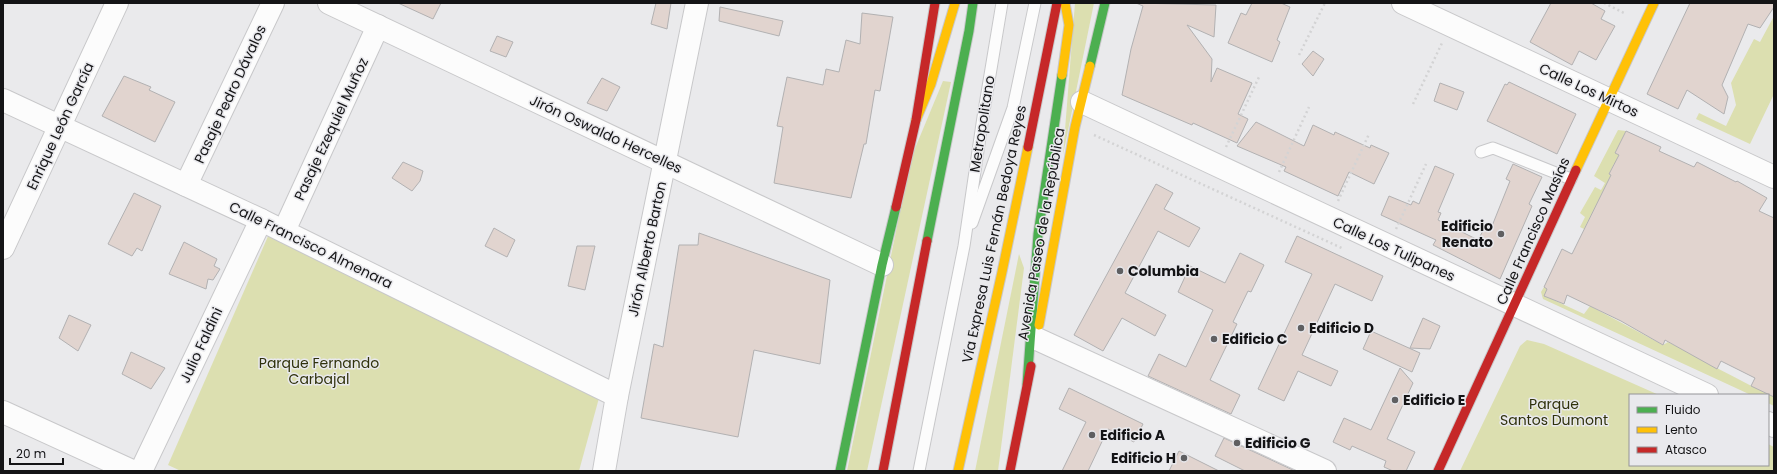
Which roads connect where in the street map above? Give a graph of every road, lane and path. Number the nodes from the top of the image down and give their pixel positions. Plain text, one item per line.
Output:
1 (117, 3) edge
2 (273, 3) edge
3 (329, 3) edge
4 (697, 3) edge
5 (935, 3) edge
6 (955, 3) edge
7 (973, 3) edge
8 (1002, 3) edge
9 (1035, 3) edge
10 (1056, 3) edge
11 (1065, 3) edge
12 (1105, 3) edge
13 (1324, 3) edge
14 (1403, 3) edge
15 (1604, 3) edge
16 (1654, 3) edge
17 (1644, 24) junction
18 (1451, 25) junction
19 (378, 26) junction
20 (1299, 55) dead end
21 (1259, 77) dead end
22 (1608, 99) junction
23 (3, 100) edge
24 (1082, 102) junction
25 (1414, 104) dead end
26 (1310, 107) dead end
27 (916, 120) junction
28 (60, 126) junction
29 (1075, 127) junction
30 (1369, 134) dead end
31 (1481, 152) dead end
32 (665, 162) junction
33 (1426, 164) dead end
34 (1217, 166) junction
35 (1774, 177) edge
36 (1571, 179) junction
37 (186, 185) junction
38 (1270, 190) junction
39 (1330, 219) junction
40 (261, 220) junction
41 (284, 231) junction
42 (964, 246) junction
43 (1388, 246) junction
44 (3, 248) edge
45 (1350, 252) dead end
46 (882, 265) junction
47 (1514, 305) junction
48 (1037, 339) junction
49 (1027, 384) junction
50 (1705, 394) edge
51 (617, 396) junction
52 (3, 412) edge
53 (132, 471) edge
54 (141, 471) edge
55 (604, 471) edge
56 (840, 471) edge
57 (883, 471) edge
58 (919, 471) edge
59 (958, 471) edge
60 (1010, 471) edge
61 (1325, 471) edge
62 (1438, 471) edge

1 - 28 street, Enrique León García
2 - 37 street, Pasaje Pedro Dávalos
3 - 19 street, Jirón Oswaldo Hercelles
4 - 32 street, Jirón Alberto Barton
5 - 27 main road
6 - 27 main road
7 - 57 main road
8 - 42 lane, Metropolitano
9 - 42 lane, Metropolitano
10 - 59 main road, Vía Expresa Luis Fernán Bedoya Reyes
11 - 49 main road
12 - 24 main road, Avenida Paseo de la República
13 - 20 path
14 - 18 street, Calle Los Mirtos
15 - 17 path
16 - 17 main road, Calle Francisco Masías
17 - 22 main road, Calle Francisco Masías
18 - 22 street, Calle Los Mirtos
18 - 25 path
19 - 32 street, Jirón Oswaldo Hercelles
19 - 41 street, Pasaje Ezequiel Muñoz
21 - 34 path
22 - 35 street, Calle Los Mirtos
22 - 36 main road, Calle Francisco Masías
23 - 28 street, Calle Francisco Almenara
24 - 29 main road, Avenida Paseo de la República
24 - 34 street, Calle Los Tulipanes
26 - 38 path
27 - 46 main road
28 - 37 street, Calle Francisco Almenara
28 - 44 street, Enrique León García
29 - 45 path
29 - 48 main road, Avenida Paseo de la República
30 - 39 path
31 - 36 lane
32 - 46 street, Jirón Oswaldo Hercelles
32 - 51 street, Jirón Alberto Barton
33 - 43 path
34 - 38 street, Calle Los Tulipanes
36 - 47 main road, Calle Francisco Masías
37 - 40 street, Calle Francisco Almenara
38 - 39 street, Calle Los Tulipanes
39 - 43 street, Calle Los Tulipanes
40 - 41 street, Calle Francisco Almenara
40 - 54 street, Julio Faldini
41 - 51 street, Calle Francisco Almenara
42 - 58 lane, Metropolitano
43 - 47 street, Calle Los Tulipanes
46 - 56 main road
47 - 50 street, Calle Los Tulipanes
47 - 62 main road, Calle Francisco Masías
48 - 49 main road, Avenida Paseo de la República
48 - 61 street
49 - 60 main road, Avenida Paseo de la República
51 - 55 street, Jirón Alberto Barton
52 - 53 street

